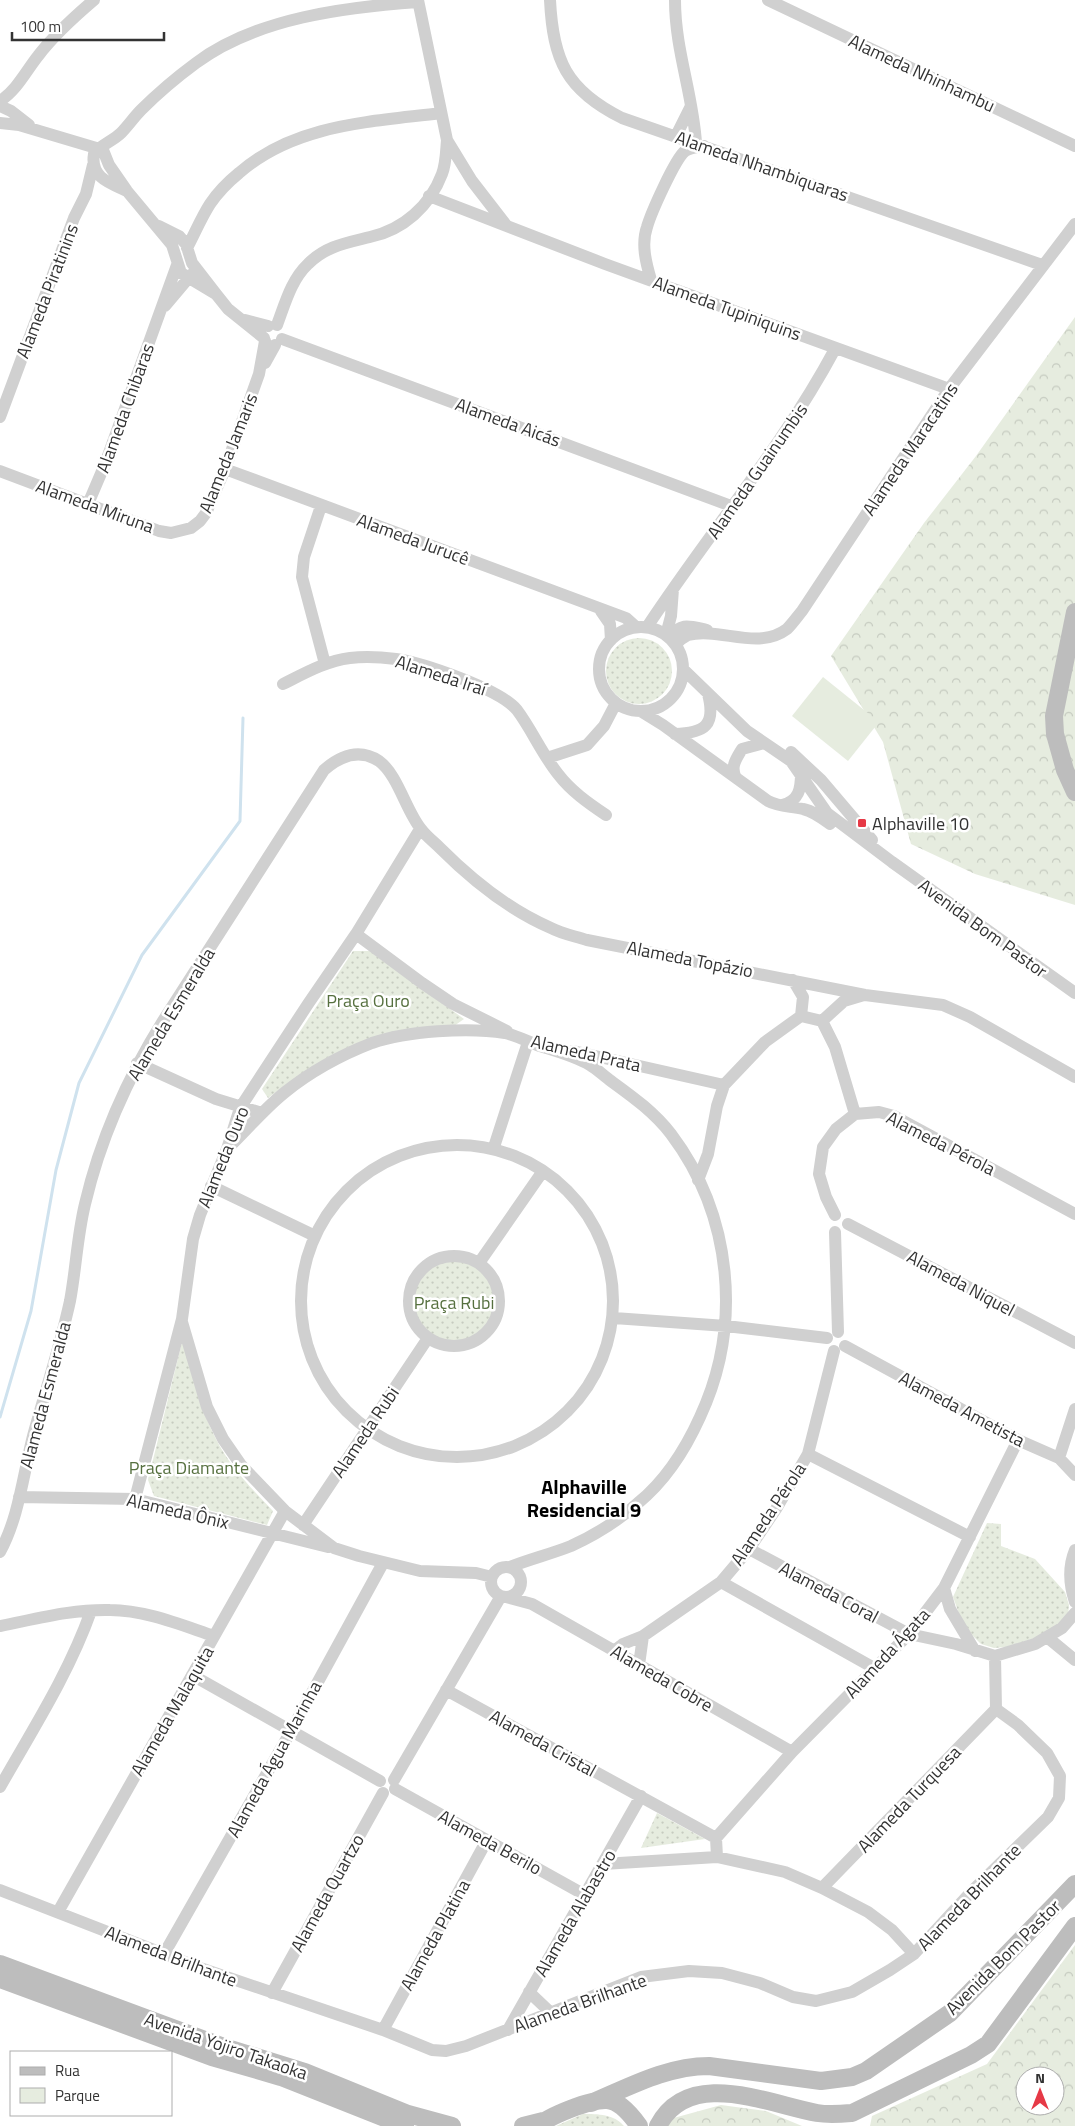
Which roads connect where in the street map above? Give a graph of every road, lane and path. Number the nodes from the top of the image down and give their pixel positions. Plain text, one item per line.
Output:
1 (94, 0) edge
2 (550, 0) edge
3 (676, 0) edge
4 (768, 0) edge
5 (418, 1) edge
6 (13, 90) junction
7 (0, 101) edge
8 (691, 106) junction
9 (6, 108) edge
10 (440, 113) junction
11 (1, 124) edge
12 (33, 128) junction
13 (120, 134) junction
14 (676, 136) junction
15 (447, 140) junction
16 (700, 144) junction
17 (1075, 146) edge
18 (95, 157) junction
19 (109, 165) junction
20 (103, 180) junction
21 (127, 191) junction
22 (86, 194) junction
23 (430, 196) junction
24 (1075, 224) edge
25 (197, 226) junction
26 (506, 226) junction
27 (176, 240) junction
28 (187, 248) junction
29 (177, 265) junction
30 (1042, 265) junction
31 (196, 268) junction
32 (188, 278) junction
33 (651, 280) junction
34 (216, 294) junction
35 (160, 312) junction
36 (238, 317) junction
37 (273, 326) junction
38 (271, 341) junction
39 (835, 349) junction
40 (949, 389) junction
41 (0, 417) edge
42 (225, 469) junction
43 (0, 471) edge
44 (88, 504) junction
45 (321, 506) junction
46 (734, 506) junction
47 (191, 528) joint
48 (672, 589) junction
49 (601, 610) junction
50 (1075, 612) edge
51 (642, 628) junction
52 (670, 639) junction
53 (611, 640) junction
54 (325, 664) junction
55 (684, 670) junction
56 (283, 684) dead end
57 (708, 694) junction
58 (616, 703) junction
59 (642, 712) junction
60 (747, 731) junction
61 (675, 734) junction
62 (764, 743) junction
63 (361, 754) joint
64 (547, 758) junction
65 (801, 773) junction
66 (736, 778) junction
67 (1075, 792) edge
68 (777, 806) junction
69 (606, 815) dead end
70 (420, 829) junction
71 (892, 862) junction
72 (356, 934) junction
73 (793, 980) junction
74 (815, 985) junction
75 (1075, 993) edge
76 (845, 996) junction
77 (803, 997) junction
78 (801, 1016) junction
79 (822, 1022) junction
80 (528, 1042) junction
81 (617, 1061) junction
82 (137, 1063) junction
83 (1075, 1077) edge
84 (608, 1079) junction
85 (724, 1085) junction
86 (240, 1108) junction
87 (262, 1113) junction
88 (855, 1114) junction
89 (494, 1147) junction
90 (227, 1150) junction
91 (543, 1171) junction
92 (698, 1180) junction
93 (211, 1186) junction
94 (1075, 1214) edge
95 (835, 1215) junction
96 (848, 1224) junction
97 (835, 1232) junction
98 (313, 1235) junction
99 (480, 1263) junction
100 (614, 1318) junction
101 (182, 1319) junction
102 (726, 1326) junction
103 (833, 1335) junction
104 (428, 1338) junction
105 (1075, 1343) edge
106 (839, 1348) junction
107 (1075, 1409) edge
108 (366, 1432) junction
109 (1018, 1440) junction
110 (808, 1454) junction
111 (1059, 1458) junction
112 (1075, 1475) edge
113 (19, 1497) junction
114 (135, 1498) junction
115 (285, 1511) junction
116 (303, 1525) junction
117 (273, 1533) junction
118 (970, 1537) junction
119 (334, 1548) junction
120 (749, 1549) junction
121 (1075, 1550) edge
122 (0, 1552) edge
123 (543, 1556) junction
124 (383, 1562) junction
125 (510, 1568) junction
126 (494, 1573) junction
127 (520, 1582) junction
128 (721, 1582) junction
129 (944, 1588) junction
130 (503, 1596) junction
131 (1075, 1602) edge
132 (532, 1604) junction
133 (91, 1610) junction
134 (1075, 1613) edge
135 (0, 1626) edge
136 (909, 1634) junction
137 (214, 1636) junction
138 (643, 1636) junction
139 (1047, 1637) junction
140 (614, 1651) junction
141 (975, 1651) junction
142 (995, 1656) junction
143 (1075, 1660) edge
144 (639, 1665) junction
145 (874, 1668) junction
146 (192, 1675) junction
147 (446, 1690) junction
148 (996, 1709) junction
149 (291, 1731) junction
150 (792, 1752) junction
151 (394, 1784) junction
152 (0, 1787) edge
153 (381, 1787) junction
154 (641, 1796) junction
155 (716, 1838) junction
156 (486, 1840) junction
157 (717, 1857) junction
158 (603, 1864) junction
159 (1075, 1884) edge
160 (822, 1888) junction
161 (0, 1890) edge
162 (585, 1895) junction
163 (58, 1912) junction
164 (1075, 1926) edge
165 (164, 1954) junction
166 (914, 1954) junction
167 (0, 1964) edge
168 (0, 1979) edge
169 (272, 1992) junction
170 (529, 1992) junction
171 (550, 2012) junction
172 (383, 2030) junction
173 (508, 2030) junction
174 (591, 2103) junction
175 (541, 2124) edge
176 (406, 2126) edge
177 (452, 2126) edge
178 (523, 2126) edge
179 (639, 2126) edge
180 (658, 2126) edge

1 - 6 street
2 - 14 street, Alameda Nhambiquaras
3 - 8 street
4 - 17 street, Alameda Nhinhambu
5 - 10 street
5 - 13 street
6 - 7 street
6 - 9 street
8 - 14 street
8 - 16 street
9 - 11 street
9 - 12 street
10 - 15 street
10 - 25 street
11 - 12 street
12 - 18 street
13 - 18 street
13 - 19 street
14 - 16 street, Alameda Nhambiquaras
15 - 23 street
15 - 26 street
16 - 30 street, Alameda Nhambiquaras
16 - 33 street
18 - 19 street, Alameda Aicás
18 - 20 street
18 - 22 street
19 - 20 street
19 - 21 street, Alameda Aicás
20 - 21 street, Alameda Aicás
20 - 22 street
21 - 27 street, Alameda Aicás
22 - 41 street, Alameda Piratinins
23 - 26 street, Alameda Tupiniquins
23 - 37 street
24 - 30 street, Alameda Maracatins
25 - 27 street
25 - 28 street
26 - 33 street, Alameda Tupiniquins
27 - 28 street, Alameda Aicás
27 - 29 street, Alameda Aicás
28 - 31 street, Alameda Aicás
29 - 32 street, Alameda Aicás
29 - 35 street, Alameda Chibaras
30 - 40 street, Alameda Maracatins
31 - 32 street
31 - 34 street, Alameda Aicás
32 - 34 street, Alameda Aicás
32 - 35 street
33 - 39 street, Alameda Tupiniquins
34 - 36 street, Alameda Aicás
35 - 44 street, Alameda Chibaras
36 - 37 street, Alameda Aicás
36 - 38 street, Alameda Aicás
37 - 38 street, Alameda Jamaris
37 - 38 street
38 - 42 street, Alameda Jamaris
38 - 46 street, Alameda Aicás
39 - 40 street, Alameda Tupiniquins
39 - 46 street, Alameda Guainumbis
40 - 52 street, Alameda Maracatins
42 - 45 street, Alameda Jurucê
42 - 47 street, Alameda Jamaris
43 - 44 street, Alameda Miruna
44 - 47 street, Alameda Miruna
45 - 49 street, Alameda Jurucê
45 - 54 street
46 - 48 street, Alameda Guainumbis
48 - 51 street, Alameda Guainumbis
48 - 52 street
49 - 51 street, Alameda Jurucê
49 - 53 street
50 - 67 street
51 - 52 street
51 - 53 street
52 - 55 street
53 - 58 street
54 - 56 street, Alameda Iraí
54 - 64 street, Alameda Iraí
55 - 57 street, Avenida Bom Pastor
55 - 59 street
57 - 60 street, Avenida Bom Pastor
57 - 61 street
58 - 59 street
58 - 64 street
59 - 61 street, Avenida Bom Pastor
60 - 62 street, Avenida Bom Pastor
60 - 71 street, Avenida Bom Pastor
61 - 66 street, Avenida Bom Pastor
62 - 65 street, Avenida Bom Pastor
62 - 66 street
63 - 70 street, Alameda Topázio
63 - 82 street, Alameda Esmeralda
64 - 69 street, Alameda Iraí
65 - 68 street
65 - 71 street, Avenida Bom Pastor
66 - 68 street, Avenida Bom Pastor
68 - 71 street, Avenida Bom Pastor
70 - 72 street, Alameda Ouro
70 - 73 street, Alameda Topázio
71 - 75 street, Avenida Bom Pastor
72 - 80 street, Alameda Prata
72 - 86 street, Alameda Ouro
73 - 74 street, Alameda Topázio
73 - 77 street
74 - 76 street, Alameda Topázio
74 - 77 street
76 - 79 street
76 - 83 street, Alameda Topázio
77 - 78 street
78 - 79 street
78 - 85 street
79 - 88 street
80 - 81 street, Alameda Prata
80 - 84 street
80 - 87 street
80 - 89 street
81 - 84 street
81 - 85 street, Alameda Prata
82 - 86 street
82 - 113 street, Alameda Esmeralda
84 - 92 street
85 - 92 street
86 - 87 street
86 - 90 street, Alameda Ouro
87 - 90 street
88 - 94 street, Alameda Pérola
88 - 95 street
89 - 91 street
89 - 98 street
90 - 93 street, Alameda Ouro
91 - 99 street
91 - 100 street
92 - 102 street
93 - 98 street
93 - 101 street, Alameda Ouro
95 - 96 street
95 - 97 street
96 - 97 street
96 - 105 street, Alameda Niquel
97 - 103 street
98 - 108 street
99 - 104 street
99 - 104 street
100 - 102 street
100 - 108 street
101 - 114 street, Alameda Ouro
101 - 115 street
102 - 103 street
102 - 123 street
103 - 106 street
104 - 108 street, Alameda Rubi
106 - 109 street, Alameda Ametista
106 - 110 street, Alameda Pérola
107 - 111 street
108 - 116 street, Alameda Rubi
109 - 111 street, Alameda Ametista
109 - 118 street, Alameda Ágata
110 - 118 street
110 - 120 street, Alameda Pérola
111 - 112 street, Alameda Ametista
113 - 114 street, Alameda Ônix
113 - 122 street, Alameda Esmeralda
114 - 117 street, Alameda Ônix
115 - 116 street
115 - 117 street, Alameda Malaquita
116 - 119 street
117 - 119 street, Alameda Ônix
117 - 137 street, Alameda Malaquita
118 - 129 street, Alameda Ágata
119 - 124 street, Alameda Ônix
120 - 128 street, Alameda Pérola
120 - 136 street, Alameda Coral
121 - 131 street
123 - 125 street
123 - 127 street
124 - 126 street, Alameda Ônix
124 - 149 street, Alameda Água Marinha
125 - 126 street
125 - 127 street
126 - 130 street
127 - 130 street
127 - 132 street, Alameda Cobre
128 - 138 street, Alameda Pérola
128 - 145 street
129 - 136 street, Alameda Ágata
129 - 141 street
130 - 132 street, Alameda Cobre
130 - 147 street
132 - 140 street, Alameda Cobre
133 - 135 street
133 - 137 street
133 - 152 street
134 - 139 street
136 - 141 street, Alameda Coral
136 - 145 street, Alameda Ágata
137 - 146 street, Alameda Malaquita
138 - 140 street, Alameda Pérola
138 - 144 street
139 - 142 street
139 - 143 street
140 - 144 street, Alameda Cobre
141 - 142 street, Alameda Coral
142 - 148 street
144 - 150 street, Alameda Cobre
145 - 150 street, Alameda Ágata
146 - 149 street
146 - 163 street, Alameda Malaquita
147 - 151 street
147 - 154 street, Alameda Cristal
148 - 160 street, Alameda Turquesa
148 - 166 street, Alameda Brilhante
149 - 153 street
149 - 165 street, Alameda Água Marinha
150 - 155 street, Alameda Ágata
151 - 153 street
151 - 156 street, Alameda Berilo
153 - 169 street, Alameda Quartzo
154 - 155 street, Alameda Cristal
154 - 158 street, Alameda Alabastro
155 - 157 street
156 - 162 street, Alameda Berilo
156 - 172 street, Alameda Platina
157 - 158 street
157 - 160 street
158 - 162 street, Alameda Alabastro
159 - 174 street, Avenida Bom Pastor
160 - 166 street
161 - 163 street, Alameda Brilhante
162 - 170 street, Alameda Alabastro
163 - 165 street, Alameda Brilhante
164 - 180 street, Avenida Bom Pastor
165 - 169 street, Alameda Brilhante
166 - 171 street, Alameda Brilhante
167 - 177 street, Avenida Yojiro Takaoka
168 - 176 street, Avenida Yojiro Takaoka
169 - 172 street, Alameda Brilhante
170 - 171 street
170 - 173 street, Alameda Alabastro
171 - 173 street, Alameda Brilhante
172 - 173 street, Alameda Brilhante
174 - 175 street, Avenida Bom Pastor
174 - 179 street
175 - 178 street

